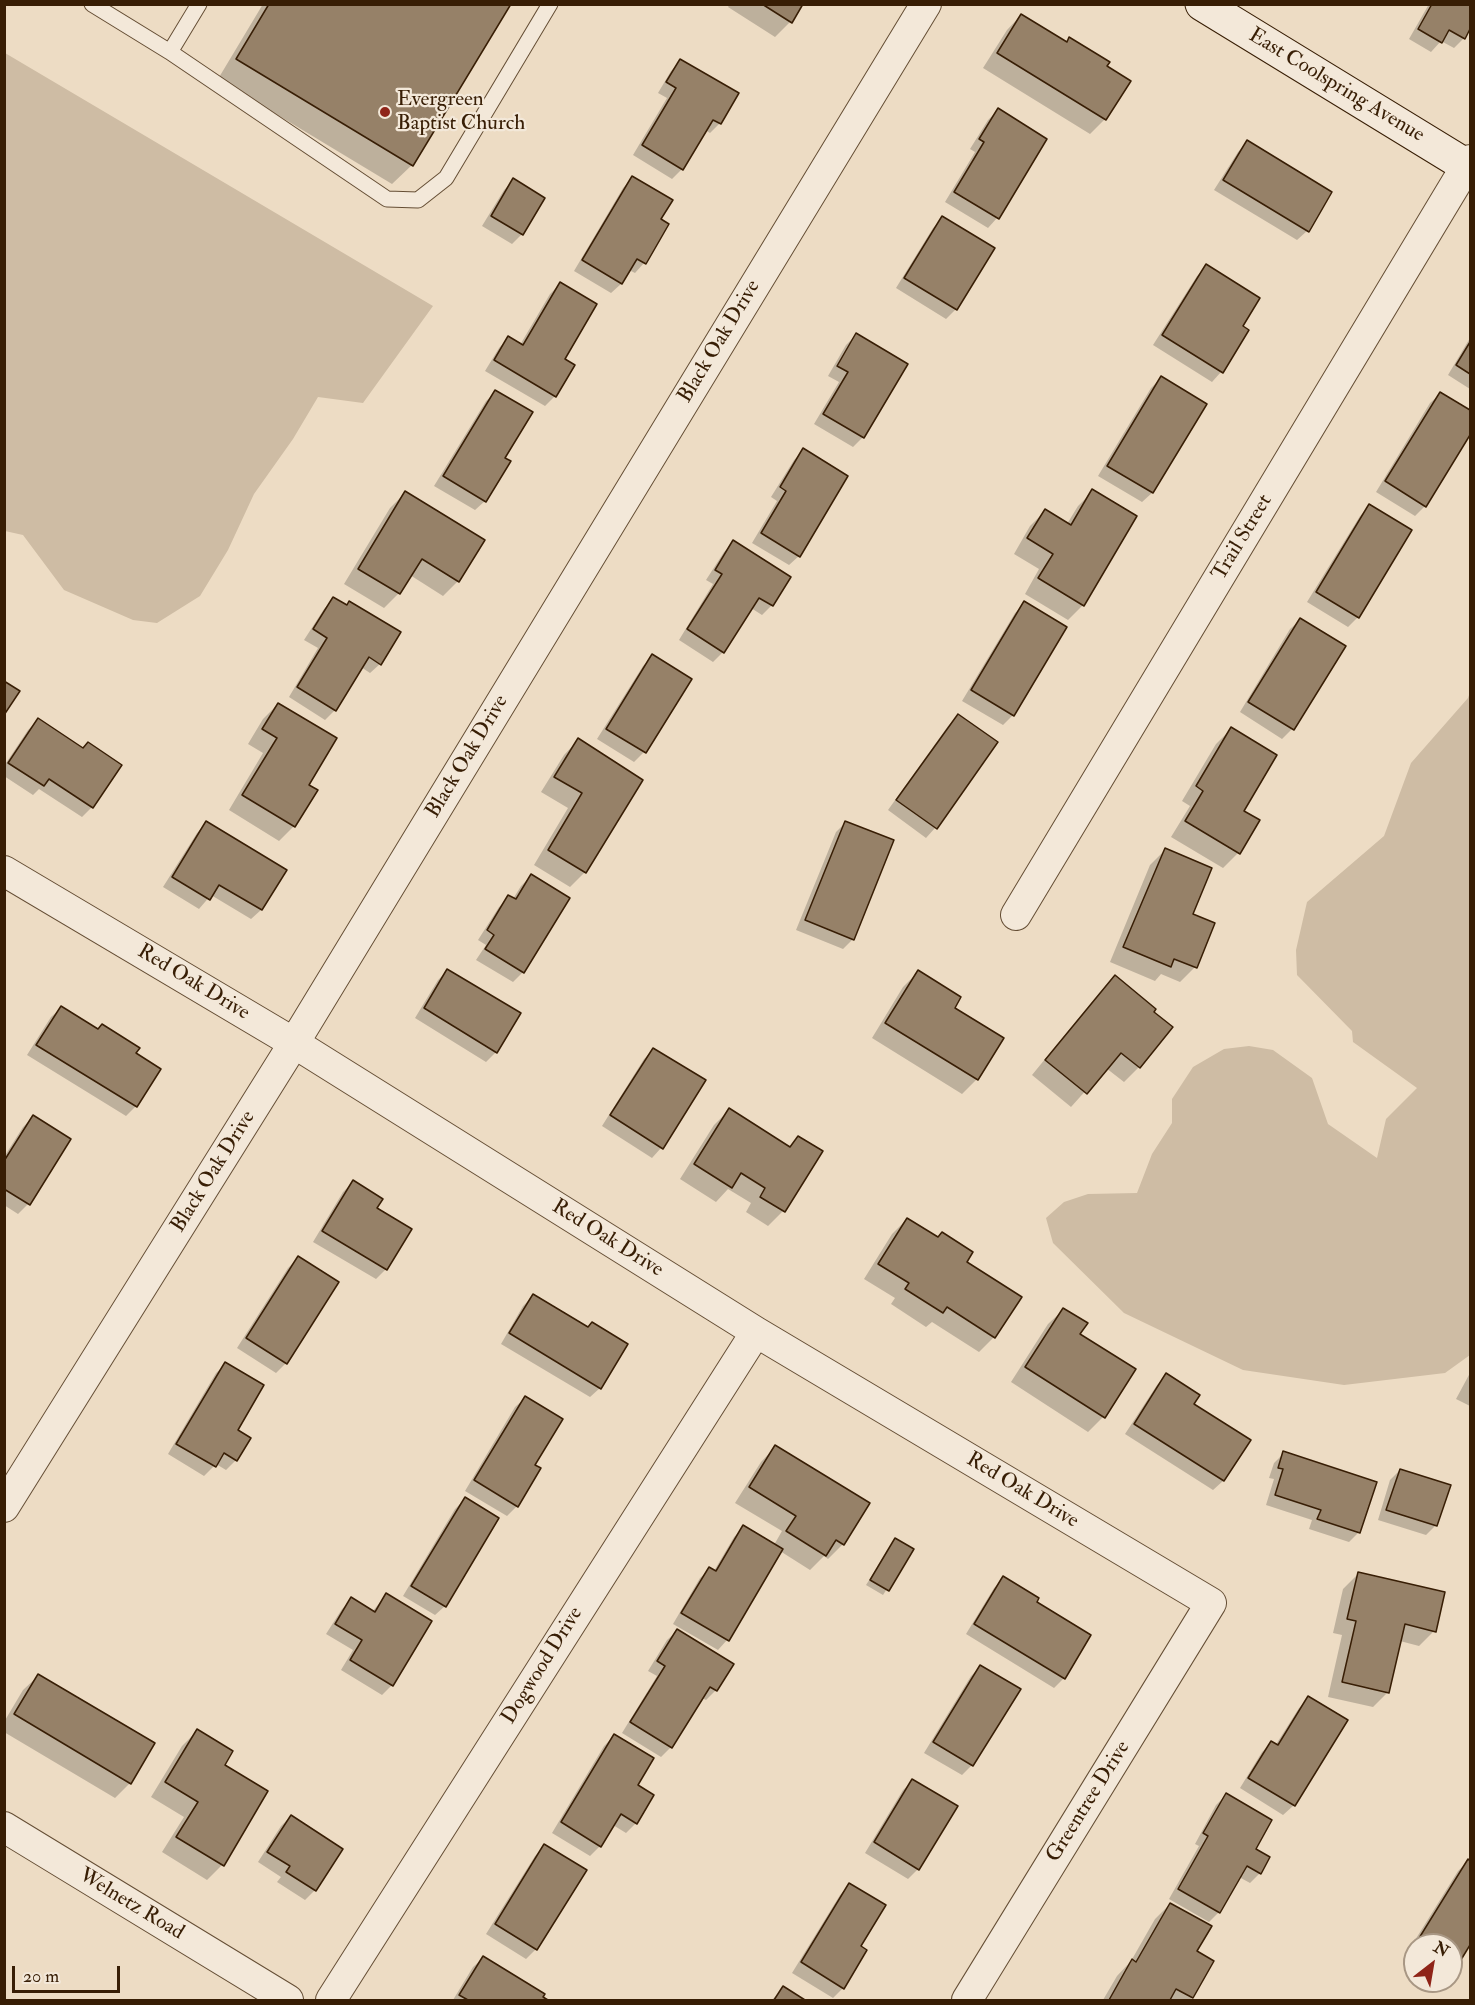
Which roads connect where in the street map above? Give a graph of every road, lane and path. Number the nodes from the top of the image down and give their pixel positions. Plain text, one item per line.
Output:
1 (92, 4) edge
2 (199, 4) edge
3 (550, 4) edge
4 (926, 4) edge
5 (1202, 4) edge
6 (170, 52) junction
7 (1469, 165) edge
8 (4, 871) edge
9 (1016, 915) dead end
10 (294, 1043) junction
11 (756, 1332) junction
12 (4, 1507) edge
13 (1211, 1603) joint
14 (4, 1827) edge
15 (288, 2001) edge
16 (331, 2001) edge
17 (966, 2001) edge

1 - 6 lane
2 - 6 lane
3 - 6 lane
4 - 10 street, Black Oak Drive
5 - 7 street, East Coolspring Avenue
7 - 9 street, Trail Street
8 - 10 street, Red Oak Drive
10 - 11 street, Red Oak Drive
10 - 12 street, Black Oak Drive
11 - 13 street, Red Oak Drive
11 - 16 street, Dogwood Drive
13 - 17 street, Greentree Drive
14 - 15 street, Welnetz Road

